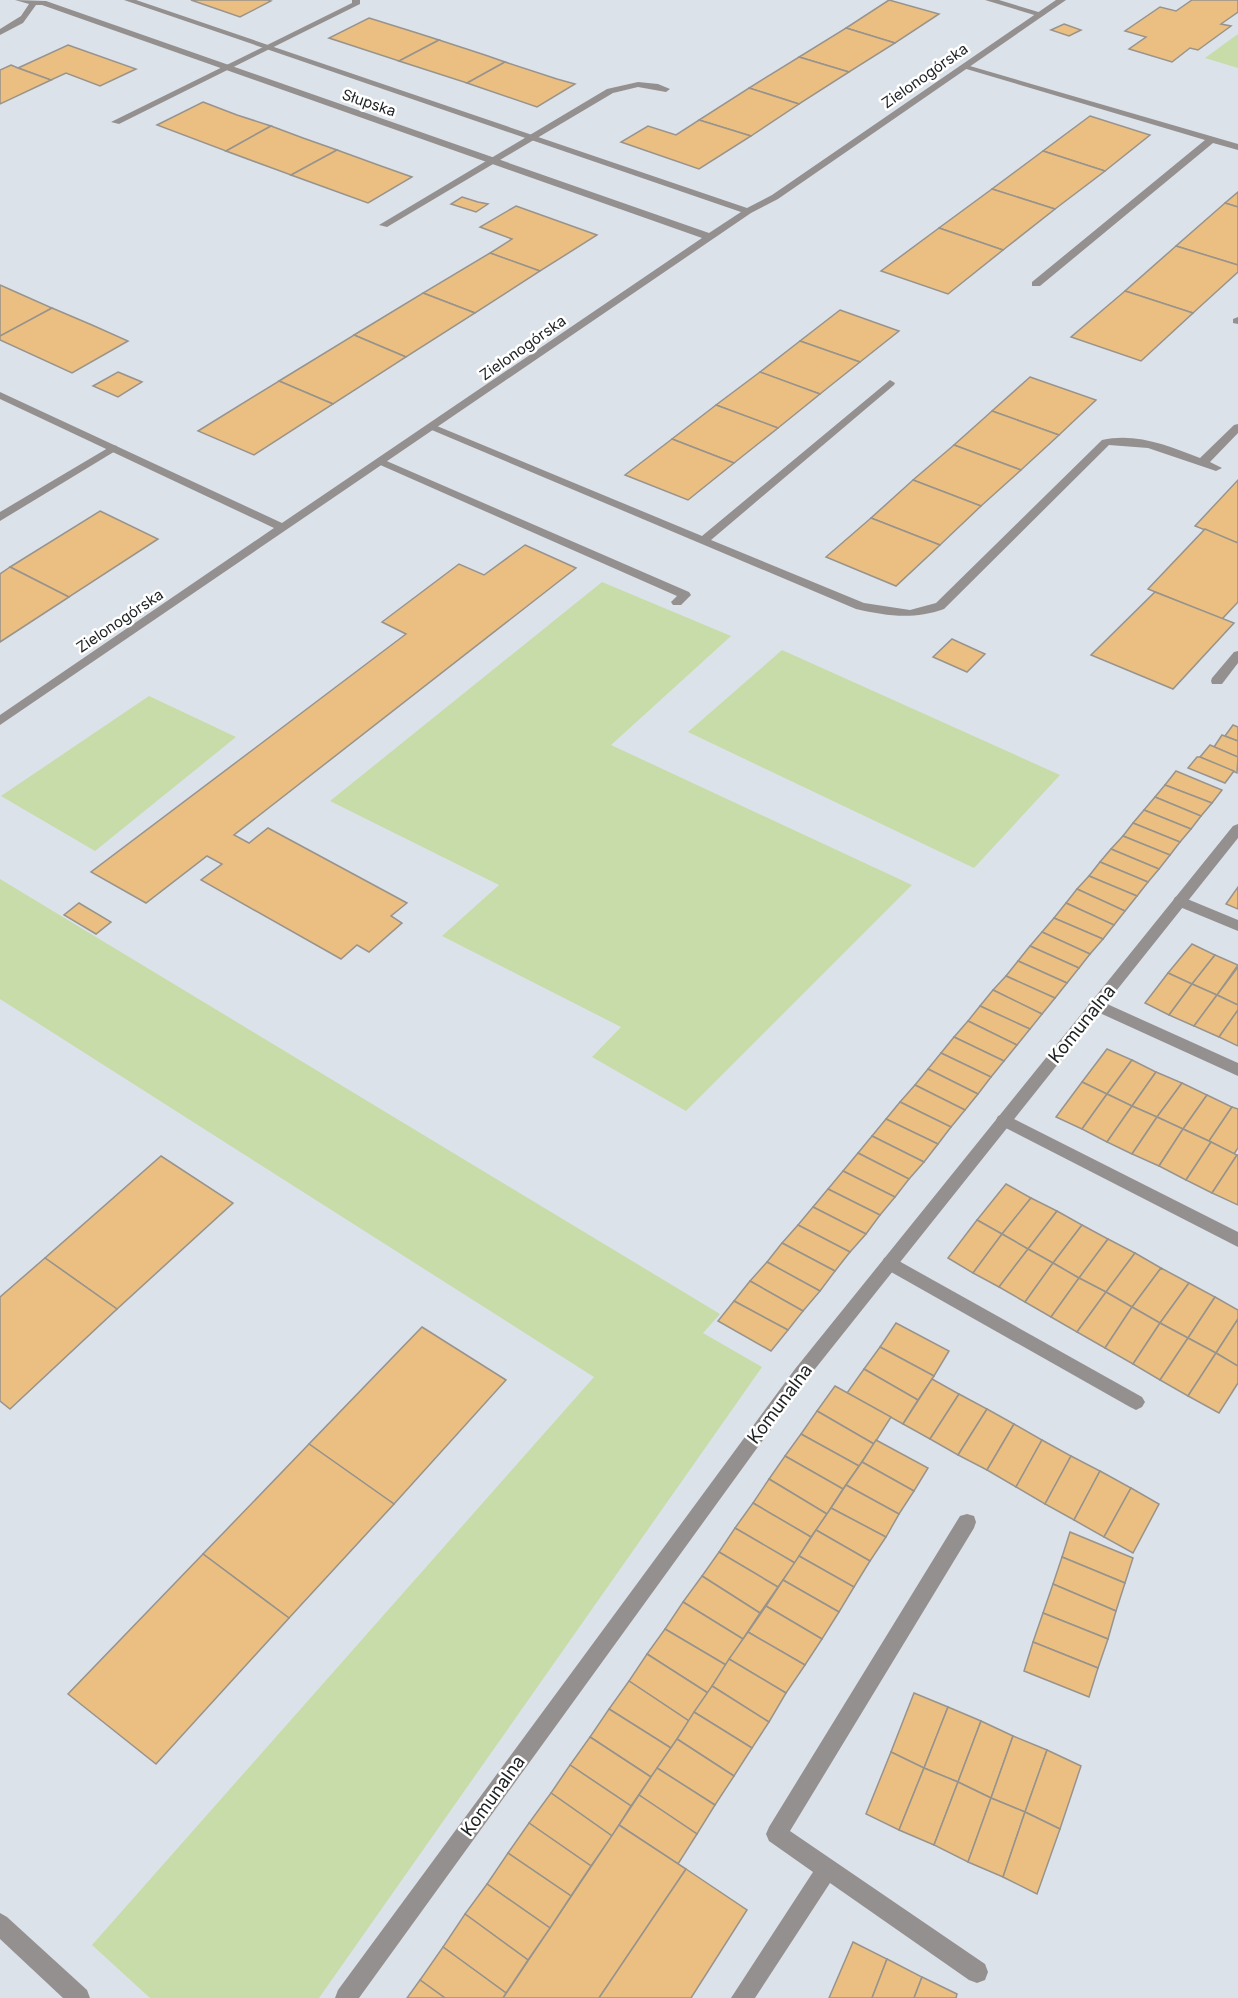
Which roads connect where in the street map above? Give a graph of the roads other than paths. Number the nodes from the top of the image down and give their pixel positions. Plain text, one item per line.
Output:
1 (19, 0) edge
2 (58, 0) edge
3 (128, 0) edge
4 (356, 0) edge
5 (989, 0) edge
6 (1062, 0) edge
7 (38, 3) junction
8 (1041, 14) junction
9 (0, 32) edge
10 (268, 47) junction
11 (966, 66) junction
12 (224, 69) junction
13 (666, 89) dead end
14 (116, 122) dead end
15 (530, 137) junction
16 (1212, 139) junction
17 (1238, 147) edge
18 (490, 161) junction
19 (748, 211) junction
20 (384, 225) dead end
21 (710, 237) junction
22 (1036, 284) dead end
23 (890, 383) dead end
24 (0, 395) edge
25 (1238, 427) edge
26 (433, 428) junction
27 (113, 448) junction
28 (382, 462) junction
29 (1202, 463) junction
30 (1215, 468) dead end
31 (0, 517) edge
32 (283, 528) junction
33 (704, 540) junction
34 (677, 602) dead end
35 (1238, 655) edge
36 (1217, 681) dead end
37 (0, 721) edge
38 (1238, 829) edge
39 (1180, 901) junction
40 (1238, 926) edge
41 (1096, 1005) junction
42 (1238, 1070) edge
43 (1004, 1120) junction
44 (1238, 1240) edge
45 (890, 1263) junction
46 (1136, 1402) dead end
47 (967, 1522) dead end
48 (827, 1869) junction
49 (0, 1924) edge
50 (977, 1972) dead end
51 (79, 1998) edge
52 (346, 1998) edge
53 (742, 1998) edge

1 - 7 street, Słupska
2 - 7 street
3 - 10 street, Słupska
4 - 10 street
5 - 8 street
6 - 8 street, Zielonogórska
7 - 9 street
7 - 12 street, Słupska
8 - 11 street, Zielonogórska
10 - 12 street
10 - 15 street, Słupska
11 - 16 street
11 - 19 street, Zielonogórska
12 - 14 street
12 - 18 street, Słupska
13 - 15 street
15 - 18 street
15 - 19 street, Słupska
16 - 17 street
16 - 22 street
18 - 20 street
18 - 21 street, Słupska
19 - 21 street, Zielonogórska
21 - 26 street, Zielonogórska
23 - 33 street
24 - 27 street
25 - 29 street
26 - 28 street, Zielonogórska
26 - 33 street
27 - 31 street
27 - 32 street
28 - 32 street, Zielonogórska
28 - 34 street
29 - 30 street
29 - 33 street
32 - 37 street, Zielonogórska
35 - 36 street
38 - 39 street, Komunalna
39 - 40 street
39 - 41 street, Komunalna
41 - 42 street
41 - 43 street, Komunalna
43 - 44 street
43 - 45 street, Komunalna
45 - 46 street
45 - 52 street, Komunalna
47 - 48 street
48 - 50 street
48 - 53 street
49 - 51 street

